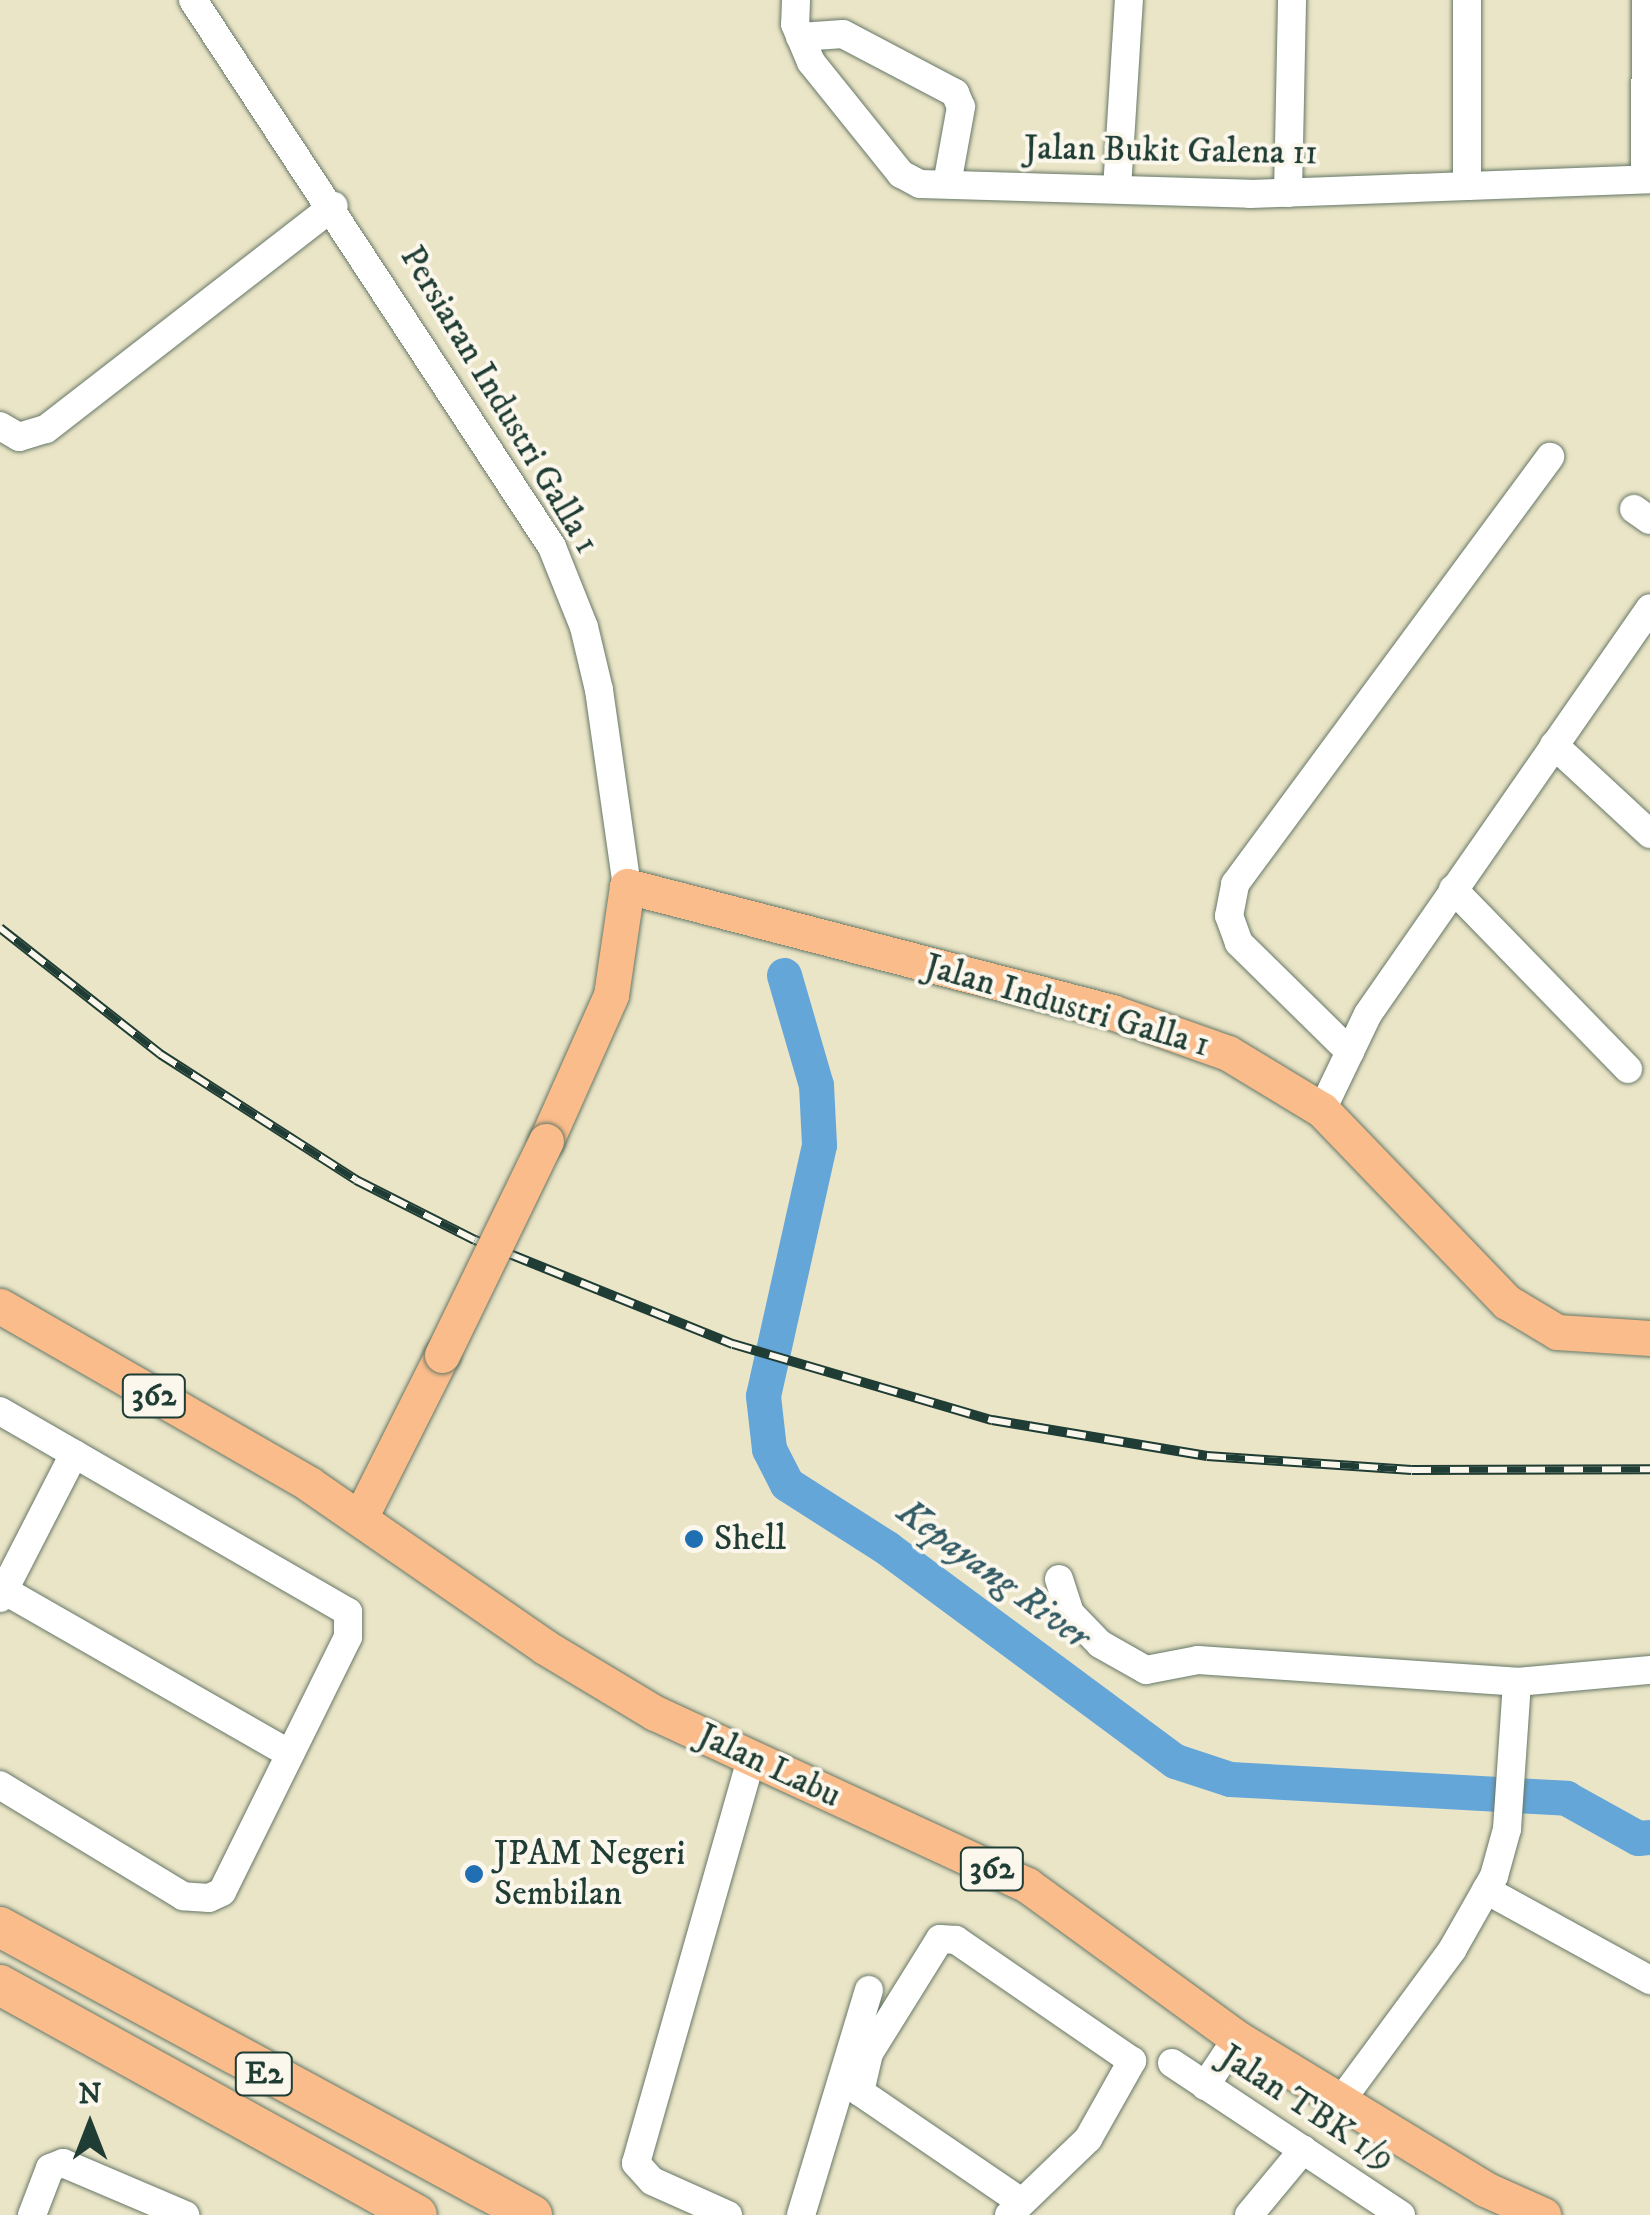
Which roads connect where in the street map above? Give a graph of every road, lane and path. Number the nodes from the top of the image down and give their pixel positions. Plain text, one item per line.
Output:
1 (193, 0) edge
2 (796, 0) edge
3 (1129, 0) edge
4 (1292, 0) edge
5 (1467, 0) edge
6 (1646, 0) edge
7 (800, 37) junction
8 (1648, 179) edge
9 (947, 184) junction
10 (1467, 186) junction
11 (1117, 189) junction
12 (1288, 193) junction
13 (334, 206) junction
14 (0, 426) edge
15 (1550, 456) dead end
16 (1650, 608) edge
17 (1554, 745) junction
18 (1650, 834) edge
19 (627, 886) junction
20 (1454, 889) junction
21 (1350, 1052) junction
22 (1628, 1069) dead end
23 (1322, 1110) junction
24 (0, 1306) edge
25 (1650, 1338) edge
26 (0, 1412) edge
27 (74, 1454) junction
28 (385, 1470) junction
29 (309, 1484) junction
30 (361, 1516) junction
31 (420, 1558) junction
32 (1059, 1579) dead end
33 (2, 1592) edge
34 (1650, 1670) edge
35 (1517, 1682) junction
36 (290, 1754) junction
37 (751, 1758) junction
38 (0, 1785) edge
39 (1486, 1890) junction
40 (0, 1928) edge
41 (1650, 1980) edge
42 (0, 1986) edge
43 (869, 1990) dead end
44 (1238, 2038) junction
45 (1172, 2064) dead end
46 (1206, 2086) junction
47 (1340, 2102) junction
48 (1303, 2150) junction
49 (1015, 2208) edge
50 (32, 2215) edge
51 (186, 2215) edge
52 (417, 2215) edge
53 (532, 2215) edge
54 (728, 2215) edge
55 (801, 2215) edge
56 (1248, 2215) edge
57 (1401, 2215) edge
58 (1543, 2215) edge

1 - 13 street, Persiaran Industri Galla 1
2 - 7 street, Jalan Bukit Galena 11
3 - 11 street
4 - 12 street
5 - 10 street
6 - 8 street
7 - 9 street, Jalan Bukit Galena 11
7 - 9 street
8 - 10 street, Jalan Bukit Galena 11
9 - 11 street, Jalan Bukit Galena 11
10 - 12 street, Jalan Bukit Galena 11
11 - 12 street, Jalan Bukit Galena 11
13 - 14 street
13 - 19 street, Persiaran Industri Galla 1
15 - 21 street
16 - 17 street
17 - 18 street
17 - 20 street
19 - 23 main road, Jalan Industri Galla 1
19 - 28 main road, bridge
20 - 21 street
20 - 22 street
21 - 23 street
23 - 25 main road, Jalan Industri Galla 1
24 - 29 main road, Jalan Labu / 362
26 - 27 street
27 - 33 street
27 - 36 street
28 - 29 main road
28 - 30 main road
28 - 31 main road
29 - 30 main road, Jalan Labu / 362
30 - 31 main road, Jalan Labu / 362
31 - 37 main road, Jalan Labu / 362
32 - 35 street
33 - 36 street
34 - 35 street
35 - 39 street
36 - 38 street
37 - 44 main road, Jalan Labu / 362
37 - 54 street
39 - 41 street
39 - 47 street
40 - 53 highway, E2
42 - 52 highway, E2
43 - 55 street
44 - 46 street
44 - 47 main road, Jalan Labu / 362
45 - 46 street, Jalan TBK 1/9
46 - 48 street, Jalan TBK 1/9
47 - 58 main road, Jalan Labu / 362
48 - 56 street
48 - 57 street, Jalan TBK 1/9
49 - 49 street
50 - 51 street

